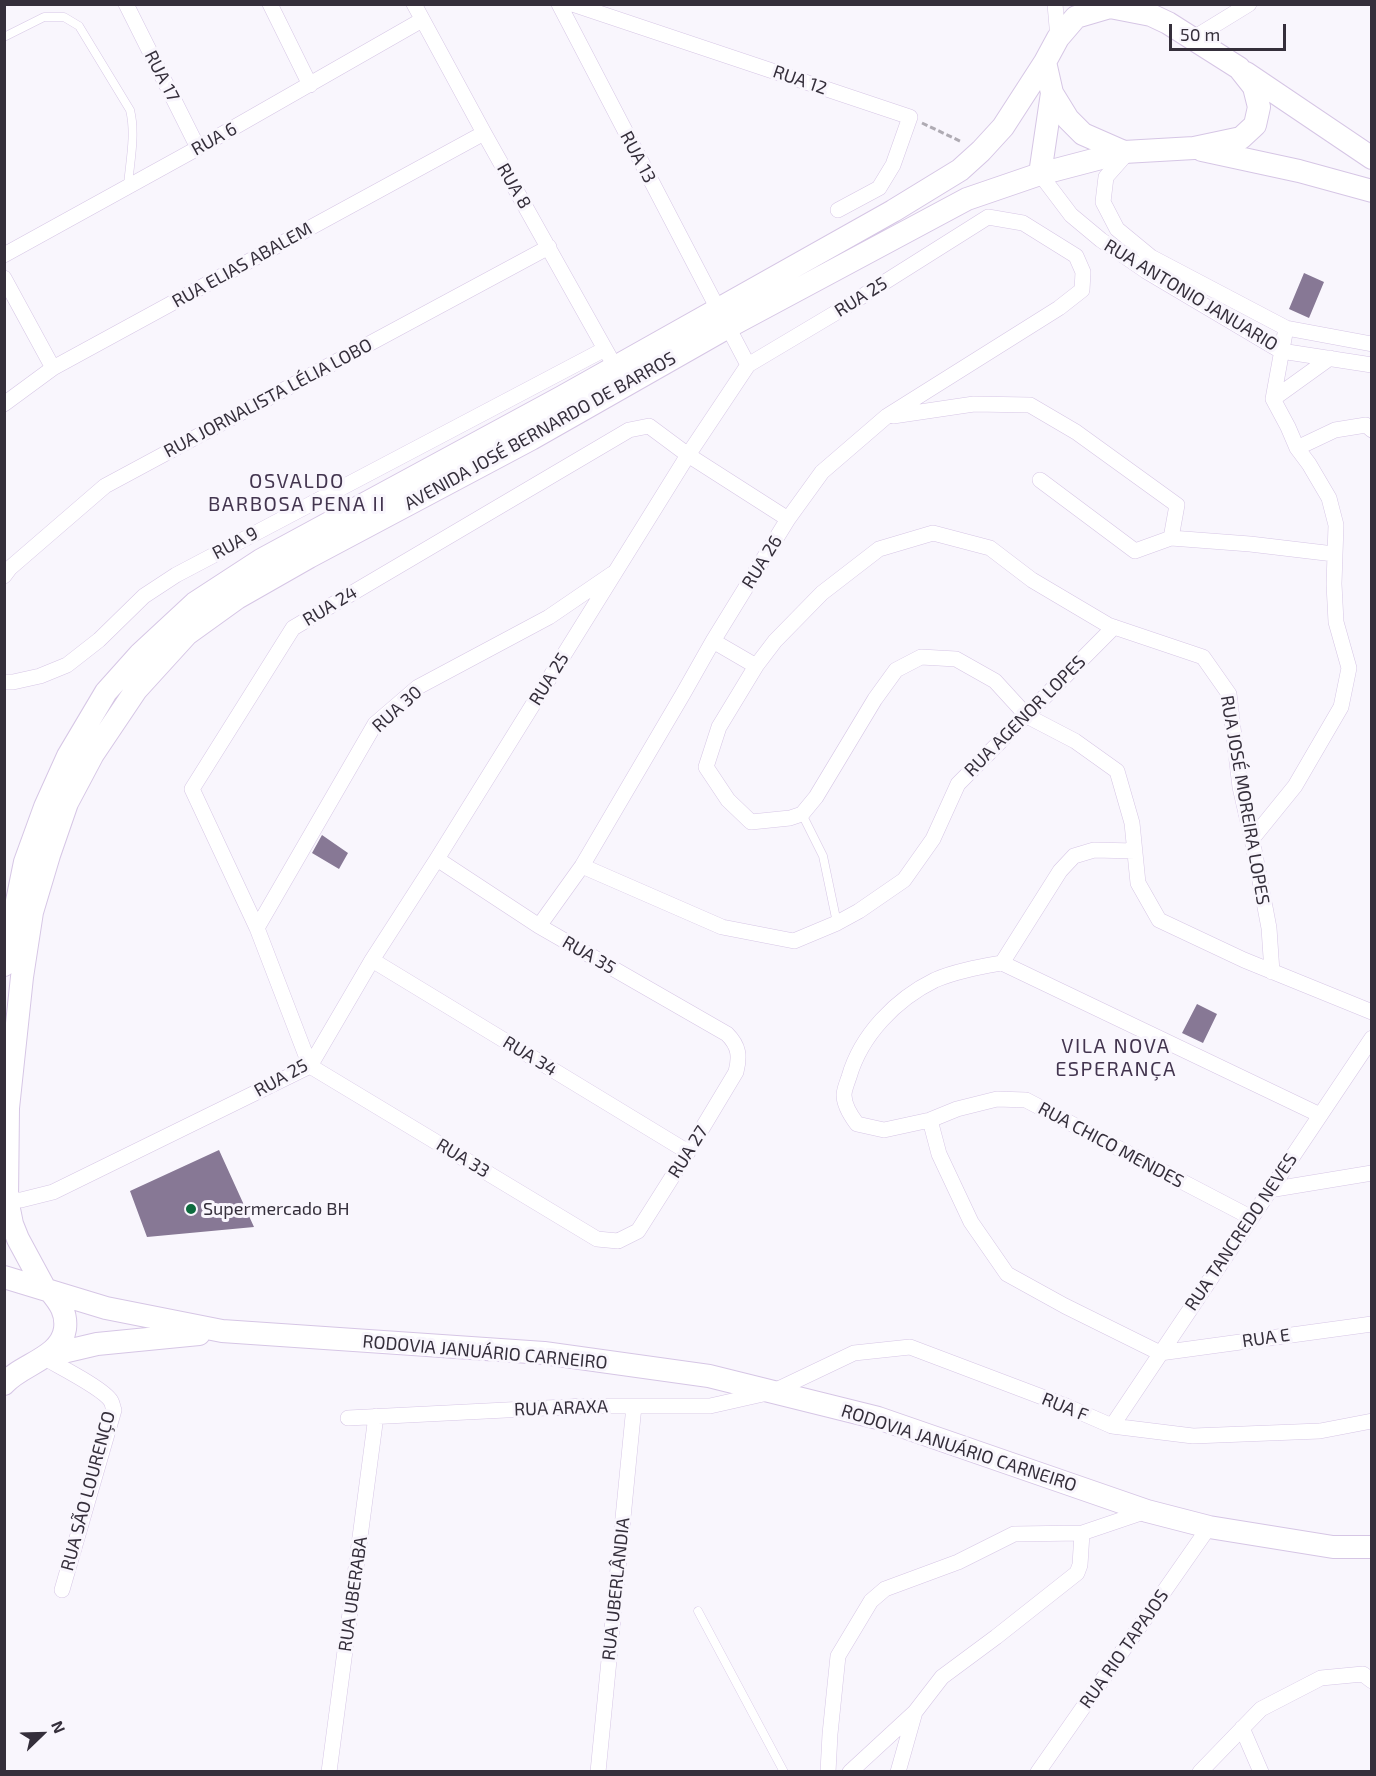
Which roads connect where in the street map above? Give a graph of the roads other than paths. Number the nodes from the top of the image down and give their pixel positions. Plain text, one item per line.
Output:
1 (126, 4) edge
2 (270, 4) edge
3 (414, 4) edge
4 (559, 4) edge
5 (572, 4) edge
6 (1055, 4) edge
7 (1151, 4) edge
8 (1250, 4) edge
9 (422, 20) junction
10 (1168, 23) junction
11 (4, 37) edge
12 (1058, 38) junction
13 (1192, 39) junction
14 (1045, 62) junction
15 (1239, 68) junction
16 (310, 85) junction
17 (1052, 93) junction
18 (484, 133) junction
19 (198, 148) junction
20 (1194, 148) junction
21 (1126, 152) junction
22 (1371, 158) edge
23 (1040, 174) junction
24 (128, 187) junction
25 (1371, 191) edge
26 (838, 210) dead end
27 (549, 247) junction
28 (4, 255) edge
29 (4, 278) edge
30 (1082, 290) joint
31 (723, 318) junction
32 (1286, 328) junction
33 (1371, 344) edge
34 (1281, 351) junction
35 (610, 358) junction
36 (1330, 358) junction
37 (748, 365) junction
38 (1371, 365) edge
39 (53, 368) junction
40 (1273, 399) junction
41 (4, 404) edge
42 (886, 416) junction
43 (1371, 430) edge
44 (1297, 448) junction
45 (688, 455) junction
46 (1040, 480) dead end
47 (788, 519) junction
48 (1171, 538) junction
49 (1334, 554) junction
50 (617, 571) junction
51 (4, 576) edge
52 (1114, 627) junction
53 (712, 641) junction
54 (756, 666) junction
55 (4, 682) edge
56 (1027, 716) junction
57 (802, 814) junction
58 (1252, 839) junction
59 (1134, 851) junction
60 (437, 859) junction
61 (582, 866) junction
62 (837, 922) junction
63 (539, 926) junction
64 (257, 928) junction
65 (372, 960) junction
66 (1002, 963) junction
67 (4, 964) edge
68 (1272, 972) junction
69 (1371, 1012) edge
70 (1371, 1038) edge
71 (738, 1051) joint
72 (310, 1066) junction
73 (1320, 1115) junction
74 (930, 1120) junction
75 (688, 1152) junction
76 (1371, 1173) edge
77 (1269, 1190) junction
78 (6, 1199) edge
79 (1250, 1217) junction
80 (618, 1241) joint
81 (4, 1277) edge
82 (48, 1290) junction
83 (1371, 1324) edge
84 (222, 1331) junction
85 (1160, 1353) junction
86 (44, 1356) junction
87 (4, 1362) edge
88 (4, 1384) edge
89 (772, 1392) junction
90 (634, 1406) junction
91 (376, 1416) junction
92 (348, 1418) dead end
93 (1371, 1421) edge
94 (1112, 1426) junction
95 (1147, 1511) junction
96 (1209, 1527) junction
97 (1082, 1533) junction
98 (1371, 1546) edge
99 (62, 1590) dead end
100 (698, 1611) dead end
101 (1367, 1678) edge
102 (915, 1712) junction
103 (1242, 1728) junction
104 (599, 1771) edge
105 (329, 1772) edge
106 (784, 1772) edge
107 (828, 1772) edge
108 (850, 1772) edge
109 (898, 1772) edge
110 (1038, 1772) edge
111 (1200, 1772) edge
112 (1261, 1772) edge

1 - 19 street, RUA 17
2 - 16 street
3 - 9 street, RUA 8
4 - 31 street, RUA 13
5 - 26 street, RUA 12
6 - 12 street
7 - 10 street
8 - 13 street
9 - 16 street, RUA 6
9 - 18 street, RUA 8
10 - 12 main road
10 - 13 main road
11 - 24 lane
12 - 14 main road
13 - 15 main road
14 - 17 main road
14 - 31 main road, AVENIDA JOSÉ BERNARDO DE BARROS
15 - 20 main road
15 - 22 main road
16 - 19 street, RUA 6
17 - 21 main road
17 - 23 main road
18 - 27 street, RUA 8
18 - 39 street, RUA ELIAS ABALEM
19 - 24 street, RUA 6
20 - 21 main road
20 - 25 main road
21 - 23 main road, AVENIDA JOSÉ BERNARDO DE BARROS
21 - 32 street, RUA ANTONIO JANUARIO
23 - 31 main road, AVENIDA JOSÉ BERNARDO DE BARROS
23 - 34 street, RUA ANTONIO JANUARIO
24 - 28 street, RUA 6
27 - 35 street, RUA 8
27 - 51 street, RUA JORNALISTA LÉLIA LOBO
29 - 39 street
30 - 37 street, RUA 25
30 - 42 street, RUA 26
31 - 35 main road, AVENIDA JOSÉ BERNARDO DE BARROS
31 - 37 street, RUA 13
31 - 78 main road, AVENIDA JOSÉ BERNARDO DE BARROS
32 - 33 street, RUA ANTONIO JANUARIO
32 - 34 street
34 - 36 street, RUA ANTONIO JANUARIO
34 - 40 street
35 - 55 street, RUA 9
35 - 67 main road, AVENIDA JOSÉ BERNARDO DE BARROS
36 - 38 street, RUA ANTONIO JANUARIO
36 - 40 street
37 - 45 street, RUA 25
39 - 41 street, RUA ELIAS ABALEM
40 - 44 street
42 - 47 street, RUA 26
42 - 48 street
43 - 44 street
44 - 49 street
45 - 47 street, RUA 24
45 - 50 street, RUA 25
45 - 64 street, RUA 24
46 - 48 street
47 - 53 street, RUA 26
48 - 49 street
49 - 58 street
50 - 60 street, RUA 25
50 - 64 street, RUA 30
52 - 54 street, RUA JOSÉ MOREIRA LOPES
52 - 56 street, RUA AGENOR LOPES
52 - 58 street, RUA JOSÉ MOREIRA LOPES
53 - 54 street
53 - 61 street, RUA 26
54 - 57 street, RUA JOSÉ MOREIRA LOPES
56 - 57 street
56 - 59 street
56 - 62 street, RUA AGENOR LOPES
57 - 62 lane
58 - 68 street, RUA JOSÉ MOREIRA LOPES
59 - 66 street
59 - 68 street
60 - 63 street, RUA 35
60 - 65 street, RUA 25
61 - 62 street, RUA AGENOR LOPES
61 - 63 street, RUA 26
63 - 71 street, RUA 35
64 - 72 street, RUA 24
65 - 72 street, RUA 25
65 - 75 street, RUA 34
66 - 73 street
66 - 74 street, RUA CHICO MENDES
68 - 69 street
70 - 73 street, RUA TANCREDO NEVES
71 - 75 street, RUA 27
72 - 78 street, RUA 25
72 - 80 street, RUA 33
73 - 77 street, RUA TANCREDO NEVES
74 - 79 street, RUA CHICO MENDES
74 - 85 street
75 - 80 street, RUA 27
76 - 77 street
77 - 79 street, RUA TANCREDO NEVES
78 - 82 main road, AVENIDA JOSÉ BERNARDO DE BARROS
79 - 85 street, RUA TANCREDO NEVES
81 - 82 main road, RODOVIA JANUÁRIO CARNEIRO
82 - 84 main road, RODOVIA JANUÁRIO CARNEIRO
82 - 86 main road
83 - 85 street, RUA E
84 - 86 main road, RODOVIA JANUÁRIO CARNEIRO
84 - 89 main road, RODOVIA JANUÁRIO CARNEIRO
85 - 94 street, RUA TANCREDO NEVES
86 - 87 main road, RODOVIA JANUÁRIO CARNEIRO
86 - 88 main road
86 - 99 street, RUA SÃO LOURENÇO
89 - 90 street, RUA ARAXA
89 - 94 street, RUA F
89 - 95 main road, RODOVIA JANUÁRIO CARNEIRO
90 - 91 street, RUA ARAXA
90 - 104 street, RUA UBERLÂNDIA
91 - 92 street, RUA ARAXA
91 - 105 street, RUA UBERABA
93 - 94 street, RUA F
95 - 96 main road, RODOVIA JANUÁRIO CARNEIRO
95 - 97 street
96 - 98 main road, RODOVIA JANUÁRIO CARNEIRO
96 - 110 street, RUA RIO TAPAJOS
97 - 102 street
97 - 107 street
100 - 106 lane
101 - 103 street
102 - 108 street
102 - 109 street
103 - 111 street
103 - 112 street

